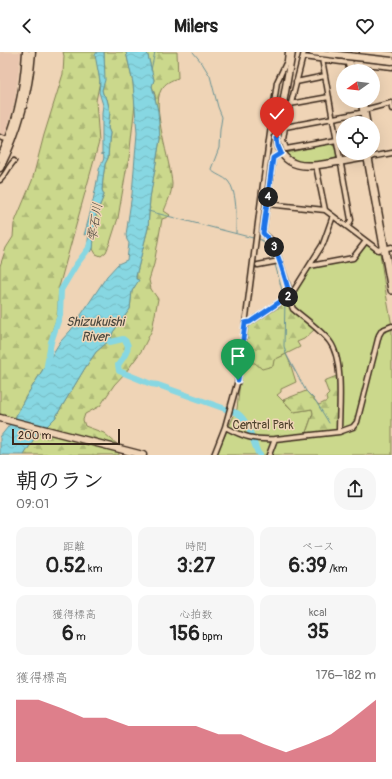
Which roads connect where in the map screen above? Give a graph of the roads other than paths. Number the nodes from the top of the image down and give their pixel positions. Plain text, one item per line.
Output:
1 (26, 52) edge
2 (32, 52) edge
3 (288, 52) edge
4 (292, 52) edge
5 (312, 52) edge
6 (347, 52) edge
7 (352, 52) edge
8 (363, 52) edge
9 (303, 54) edge
10 (392, 56) edge
11 (322, 59) junction
12 (392, 61) edge
13 (352, 63) junction
14 (392, 67) edge
15 (325, 76) junction
16 (296, 82) junction
17 (329, 97) junction
18 (391, 103) edge
19 (290, 104) junction
20 (360, 108) edge
21 (392, 109) edge
22 (362, 111) junction
23 (362, 116) edge
24 (364, 116) edge
25 (332, 118) junction
26 (282, 125) junction
27 (336, 136) edge
28 (0, 137) edge
29 (8, 140) junction
30 (336, 140) edge
31 (281, 153) junction
32 (392, 153) edge
33 (380, 154) edge
34 (0, 158) edge
35 (345, 160) edge
36 (372, 160) edge
37 (14, 161) dead end
38 (340, 161) junction
39 (316, 166) junction
40 (0, 168) edge
41 (0, 180) edge
42 (267, 204) junction
43 (325, 210) junction
44 (333, 216) junction
45 (348, 226) junction
46 (366, 241) junction
47 (389, 248) edge
48 (279, 261) junction
49 (392, 264) edge
50 (258, 265) dead end
51 (310, 266) junction
52 (392, 290) edge
53 (290, 295) junction
54 (245, 323) junction
55 (392, 326) edge
56 (0, 418) edge
57 (225, 427) junction
58 (339, 432) junction
59 (275, 439) junction
60 (144, 455) edge
61 (214, 455) edge
62 (269, 455) edge

1 - 29 street
2 - 40 street
3 - 54 street
4 - 26 street
5 - 12 street, bridge
6 - 13 main road
7 - 13 main road
8 - 10 street
9 - 11 street
9 - 16 street
11 - 13 street
11 - 15 street
13 - 14 street
15 - 16 street
15 - 17 street
16 - 19 street
17 - 19 street
17 - 25 street
18 - 21 street
18 - 22 street
19 - 26 street
20 - 22 main road
22 - 23 main road
22 - 24 main road
22 - 25 street
25 - 26 street
25 - 27 street
26 - 30 street
26 - 31 street
28 - 29 street
29 - 34 street
31 - 39 street
31 - 42 street
32 - 33 street
35 - 38 street
36 - 47 main road
37 - 41 street
38 - 39 street
38 - 45 street
39 - 43 street
42 - 43 street
42 - 48 street
43 - 44 street
44 - 45 street
44 - 51 street
45 - 46 street
46 - 47 street
46 - 51 street
47 - 49 main road
47 - 52 main road
48 - 50 street
48 - 53 street
51 - 53 street
53 - 54 street
53 - 58 street
54 - 57 street
55 - 58 street
56 - 60 street
57 - 59 street
57 - 61 street
58 - 59 street
59 - 62 street

